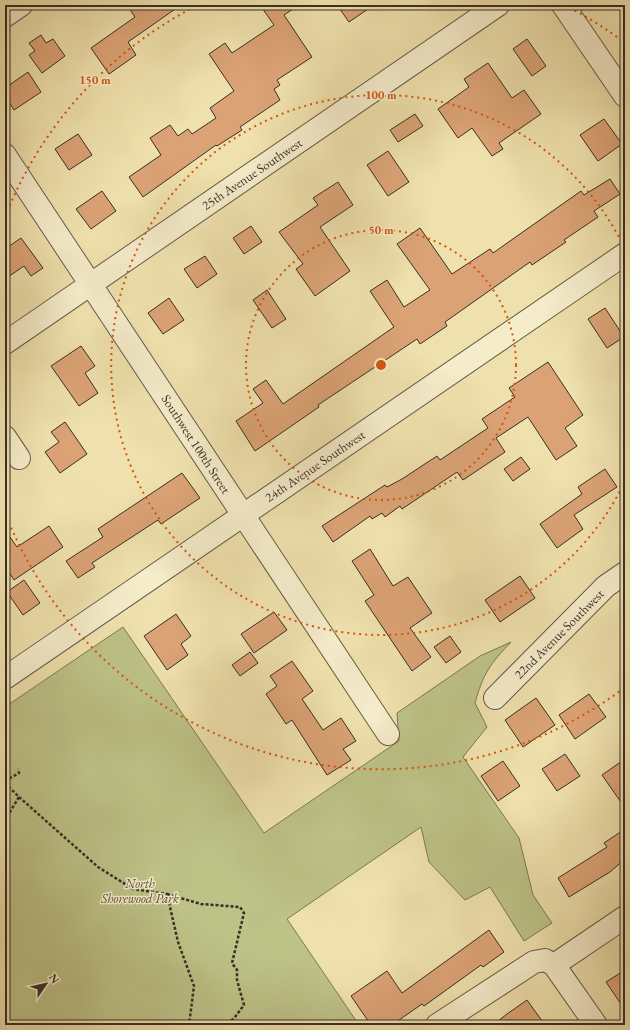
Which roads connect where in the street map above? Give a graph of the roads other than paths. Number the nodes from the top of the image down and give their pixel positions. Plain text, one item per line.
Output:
1 (21, 5) edge
2 (498, 5) edge
3 (563, 5) edge
4 (5, 16) edge
5 (625, 96) edge
6 (5, 155) edge
7 (625, 254) edge
8 (91, 284) junction
9 (5, 343) edge
10 (5, 437) edge
11 (19, 458) dead end
12 (243, 515) junction
13 (625, 573) edge
14 (5, 678) edge
15 (495, 698) dead end
16 (388, 734) dead end
17 (625, 917) edge
18 (554, 965) junction
19 (437, 1025) edge
20 (596, 1025) edge

1 - 4 street
2 - 8 street, 25th Avenue Southwest
3 - 5 street
6 - 8 street, Southwest 100th Street
7 - 12 street, 24th Avenue Southwest
8 - 9 street, 25th Avenue Southwest
8 - 12 street, Southwest 100th Street
10 - 11 street
12 - 14 street, 24th Avenue Southwest
12 - 16 street, Southwest 100th Street
13 - 15 street, 22nd Avenue Southwest
17 - 18 street
18 - 19 street
18 - 20 street

